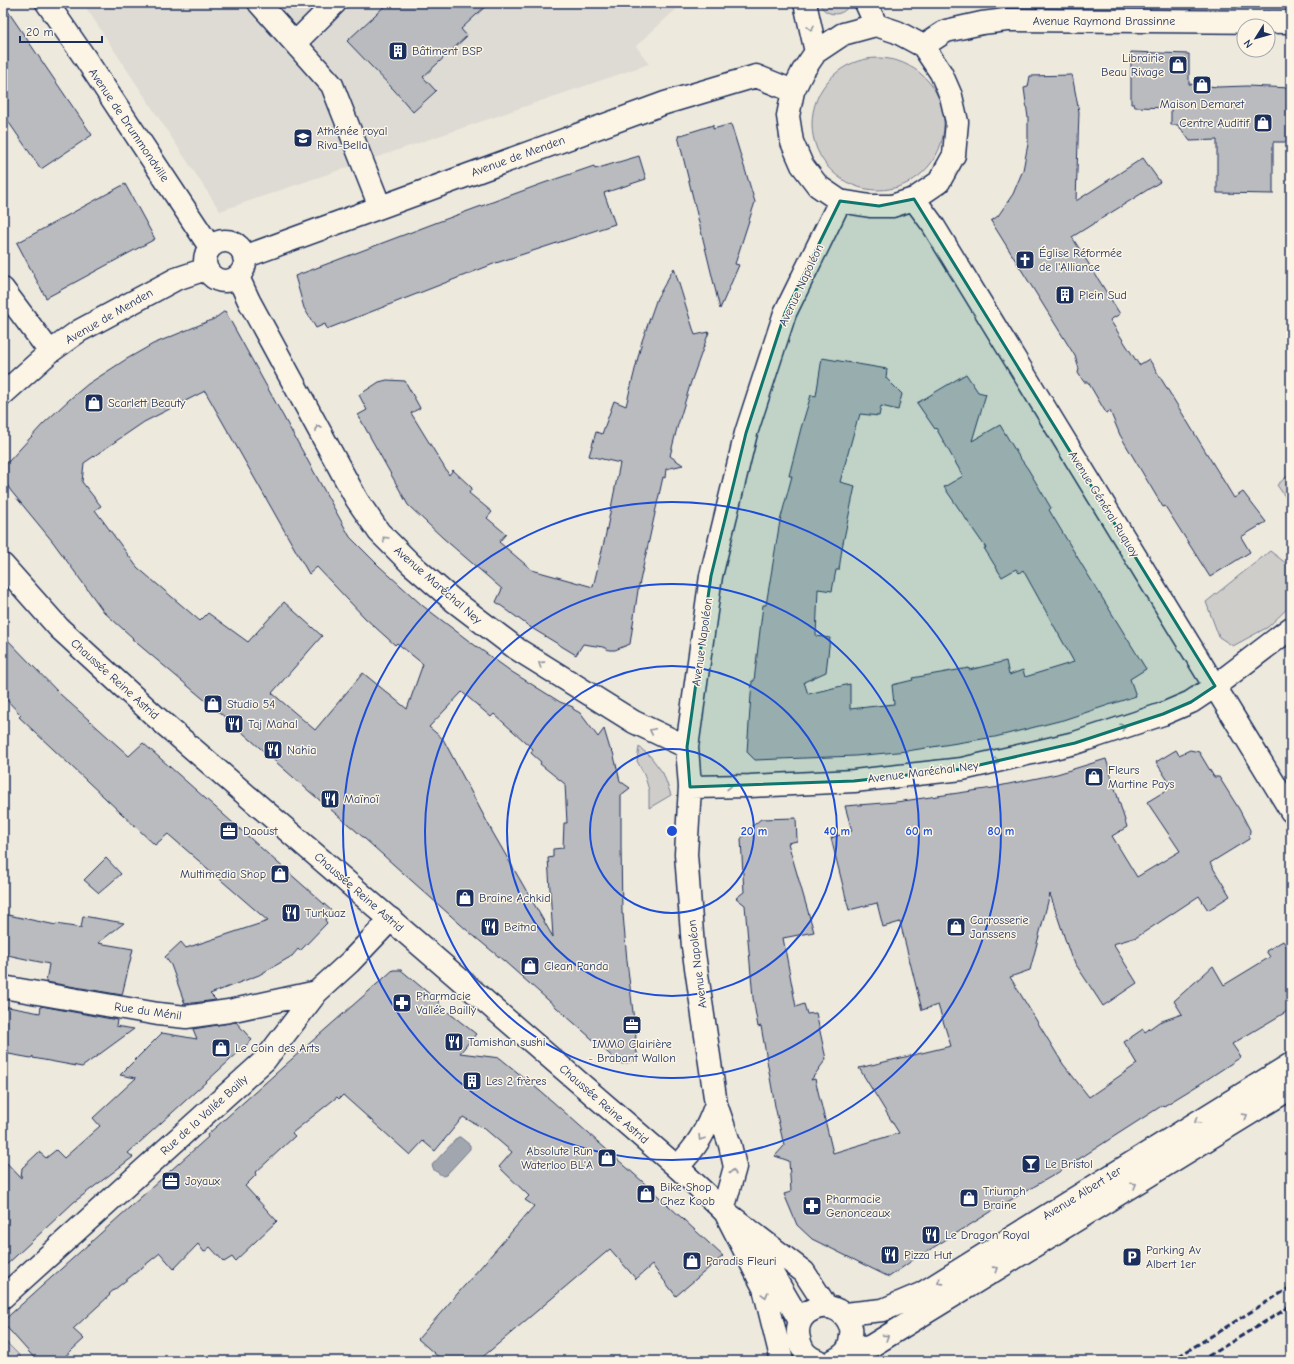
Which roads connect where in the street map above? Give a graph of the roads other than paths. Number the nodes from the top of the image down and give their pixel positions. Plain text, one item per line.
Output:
1 (47, 3) edge
2 (259, 3) edge
3 (335, 3) edge
4 (805, 3) edge
5 (866, 3) edge
6 (1291, 22) edge
7 (876, 25) junction
8 (295, 43) junction
9 (923, 46) junction
10 (816, 52) junction
11 (793, 91) junction
12 (914, 200) junction
13 (840, 201) junction
14 (380, 207) junction
15 (210, 247) junction
16 (244, 257) junction
17 (206, 269) junction
18 (238, 277) junction
19 (3, 289) edge
20 (50, 352) junction
21 (3, 394) edge
22 (3, 565) edge
23 (1291, 628) edge
24 (1215, 686) junction
25 (687, 747) junction
26 (690, 787) junction
27 (1291, 811) edge
28 (391, 919) junction
29 (3, 987) edge
30 (317, 992) junction
31 (1291, 1064) edge
32 (1291, 1088) edge
33 (716, 1104) junction
34 (677, 1167) junction
35 (723, 1210) junction
36 (3, 1297) edge
37 (835, 1310) junction
38 (800, 1321) junction
39 (850, 1347) junction
40 (802, 1357) edge
41 (782, 1361) edge
42 (833, 1361) edge

1 - 15 street, Avenue de Drummondville
2 - 8 street
3 - 8 street
4 -> 10 street
5 - 7 street
6 - 9 street, Avenue Raymond Brassinne
7 - 9 street
7 - 10 street
8 - 14 street
9 - 12 street
10 - 11 street
11 - 13 street
11 - 14 street, Avenue de Menden
12 - 13 street
12 - 24 street, Avenue Général Ruquoy
13 - 25 street, Avenue Napoléon
14 - 16 street, Avenue de Menden
15 - 16 street
15 - 17 street
16 - 18 street
17 - 18 street
17 - 20 street, Avenue de Menden
25 -> 18 street, Avenue Maréchal Ney
19 - 20 street
20 - 21 street, Avenue de Menden
22 - 28 street, Chaussée Reine Astrid
23 - 24 street, Avenue Maréchal Ney
26 -> 24 street, Avenue Maréchal Ney
24 - 27 street, Avenue Général Ruquoy
25 - 26 street, Avenue Napoléon
26 - 33 street, Avenue Napoléon
28 - 30 street, Rue de la Vallée Bailly
28 - 34 street, Chaussée Reine Astrid
29 - 30 street, Rue du Ménil
30 - 36 street, Rue de la Vallée Bailly
31 -> 37 street, Avenue Albert 1er
39 -> 32 street, Avenue Albert 1er
33 -> 34 street
35 -> 33 street, Avenue Napoléon
34 - 35 street, Chaussée Reine Astrid
35 - 37 street, Chaussée Reine Astrid
35 - 38 street, Chaussée Reine Astrid
35 -> 41 street, Chaussée Reine Astrid
37 - 38 street, Avenue Albert 1er
37 - 39 street, Chaussée Reine Astrid
38 - 40 street
39 - 42 street

